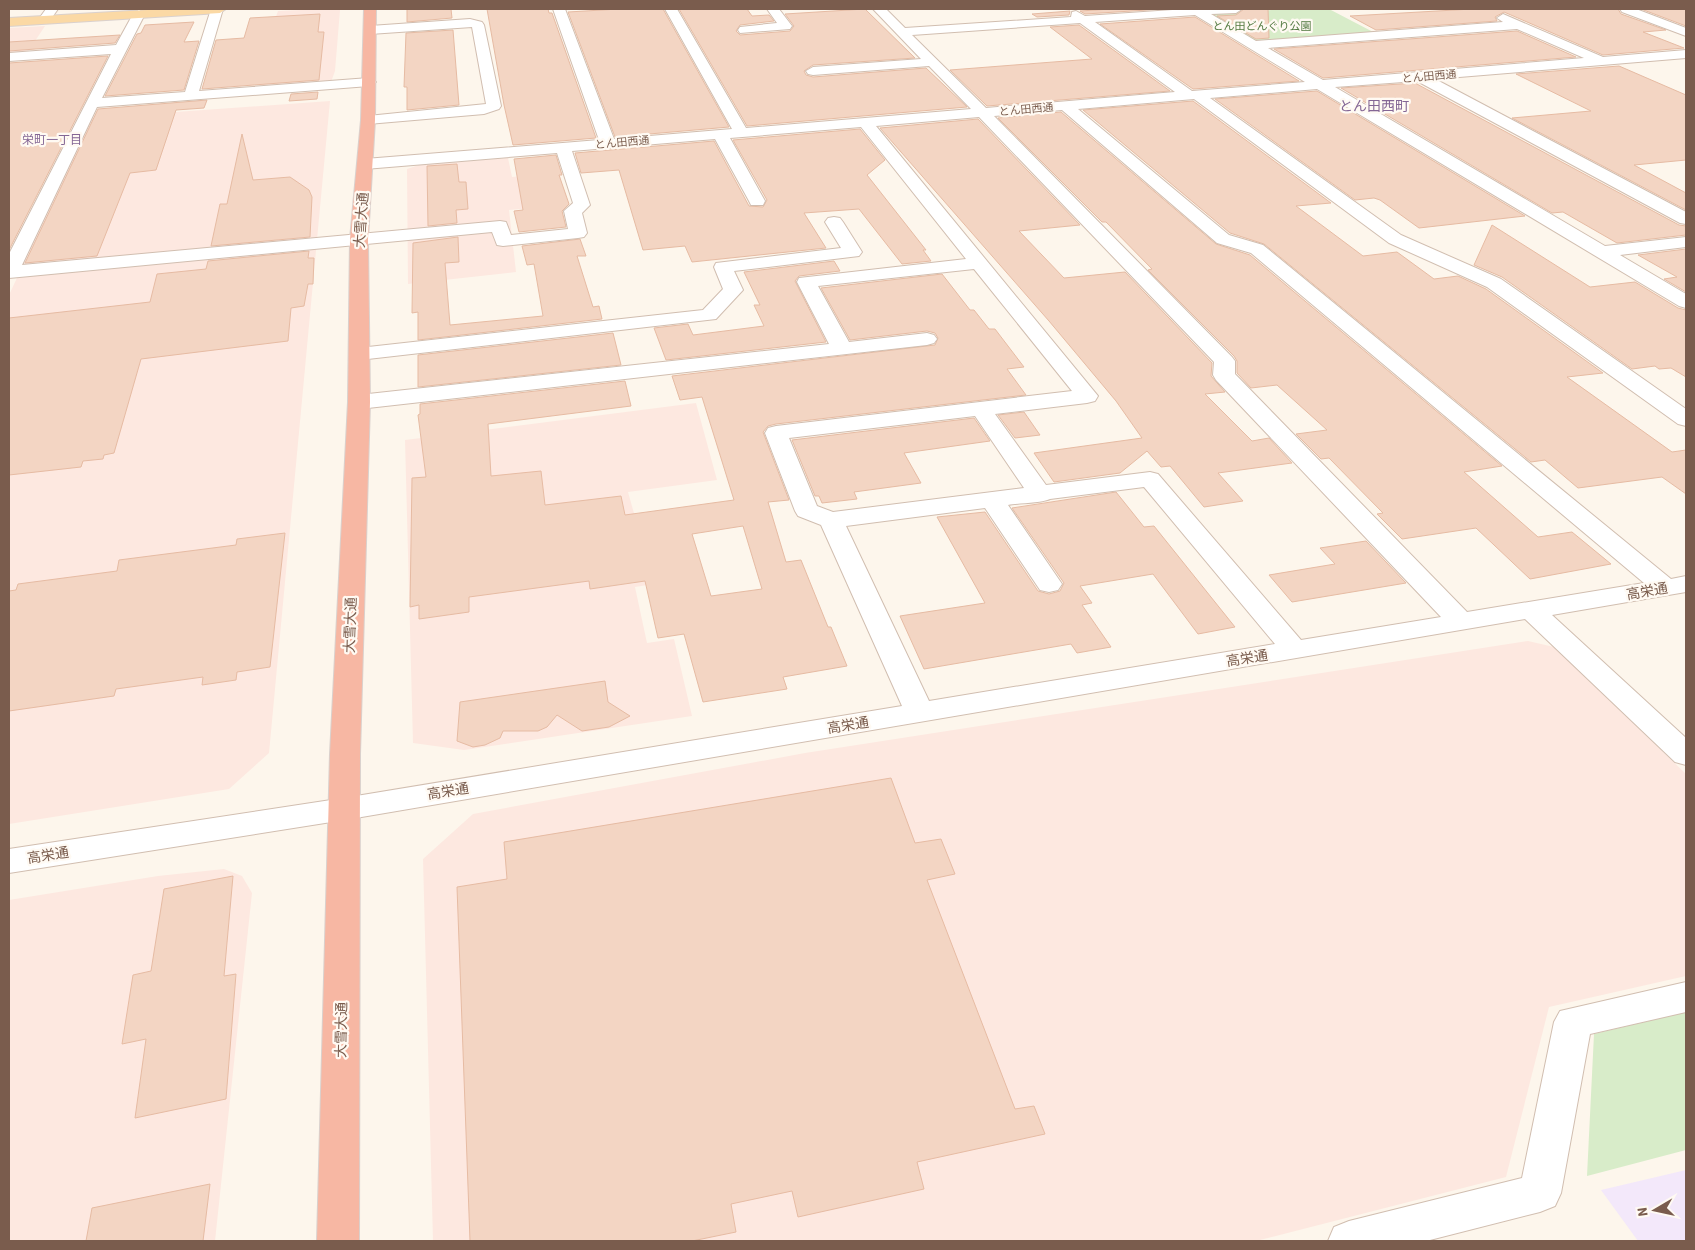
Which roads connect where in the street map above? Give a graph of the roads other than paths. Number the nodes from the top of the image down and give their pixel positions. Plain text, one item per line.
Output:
1 (52, 9) edge
2 (218, 9) edge
3 (559, 9) edge
4 (671, 9) edge
5 (773, 9) edge
6 (879, 9) edge
7 (1066, 9) edge
8 (1236, 9) edge
9 (1626, 9) edge
10 (1646, 9) edge
11 (1195, 10) edge
12 (1492, 13) dead end
13 (139, 14) junction
14 (370, 19) edge
15 (44, 20) junction
16 (1082, 20) junction
17 (9, 22) edge
18 (1686, 24) edge
19 (1519, 25) junction
20 (744, 30) dead end
21 (902, 32) junction
22 (1686, 32) edge
23 (1254, 45) junction
24 (121, 49) junction
25 (1686, 54) edge
26 (13, 57) edge
27 (1603, 61) junction
28 (930, 62) junction
29 (9, 70) edge
30 (813, 71) dead end
31 (1421, 76) junction
32 (370, 82) junction
33 (1320, 85) junction
34 (191, 95) junction
35 (1193, 95) junction
36 (92, 102) junction
37 (1066, 106) junction
38 (983, 113) junction
39 (368, 120) junction
40 (865, 122) junction
41 (742, 132) junction
42 (720, 134) junction
43 (608, 144) junction
44 (563, 147) junction
45 (365, 164) junction
46 (757, 201) dead end
47 (1686, 219) edge
48 (834, 222) dead end
49 (27, 237) junction
50 (9, 238) edge
51 (359, 239) junction
52 (1686, 242) edge
53 (1661, 244) junction
54 (1600, 252) junction
55 (794, 259) junction
56 (1686, 259) edge
57 (978, 263) junction
58 (9, 272) edge
59 (806, 282) junction
60 (1686, 302) edge
61 (927, 339) dead end
62 (842, 348) junction
63 (359, 354) junction
64 (359, 402) junction
65 (981, 408) junction
66 (1686, 419) edge
67 (1041, 494) junction
68 (993, 500) junction
69 (832, 520) junction
70 (1049, 584) dead end
71 (1676, 586) edge
72 (1532, 611) junction
73 (1462, 622) junction
74 (1295, 650) junction
75 (920, 712) junction
76 (1686, 755) edge
77 (344, 809) junction
78 (9, 861) edge
79 (1686, 997) edge
80 (338, 1241) edge
81 (1350, 1241) edge

1 - 15 street
2 - 13 main road
2 - 34 street
3 - 43 street
4 - 41 street
5 - 20 street
6 - 21 street
7 - 16 street
8 - 11 street
9 - 22 street
10 - 18 street
11 - 16 street
11 - 23 street
12 - 19 street
13 - 15 main road
13 - 24 street
14 - 32 highway, 大雪大通
14 - 39 street
15 - 17 main road
16 - 21 street
16 - 35 street
19 - 23 street
19 - 27 street
21 - 28 street
23 - 33 street
24 - 26 street
24 - 36 street
25 - 27 street, とん田西通
26 - 29 street
27 - 31 street, とん田西通
28 - 30 street
28 - 38 street
31 - 33 street, とん田西通
31 - 47 street
32 - 34 street
32 - 39 highway, 大雪大通
33 - 35 street, とん田西通
33 - 54 street
34 - 36 street
35 - 37 street, とん田西通
35 - 66 street
36 - 49 street
37 - 38 street, とん田西通
37 - 71 street
38 - 40 street, とん田西通
38 - 73 street
39 - 45 highway, 大雪大通
40 - 41 street, とん田西通
40 - 57 street
41 - 42 street, とん田西通
42 - 43 street, とん田西通
42 - 46 street
43 - 44 street, とん田西通
44 - 45 street, とん田西通
44 - 51 street
45 - 51 highway, 大雪大通
48 - 55 street
49 - 50 street
49 - 58 street
51 - 58 street
51 - 63 highway, 大雪大通
52 - 53 street
53 - 54 street
53 - 56 street
54 - 60 street
55 - 59 street
55 - 63 street
57 - 59 street
57 - 65 street
59 - 62 street
61 - 62 street
62 - 64 street
63 - 64 highway, 大雪大通
64 - 77 highway, 大雪大通
65 - 67 street
65 - 69 street
67 - 68 street
67 - 74 street
68 - 69 street
68 - 70 street
69 - 75 street
71 - 72 street, 高栄通
72 - 73 street, 高栄通
72 - 76 street
73 - 74 street, 高栄通
74 - 75 street, 高栄通
75 - 77 street, 高栄通
77 - 78 street, 高栄通
77 - 80 highway, 大雪大通
79 - 81 street

